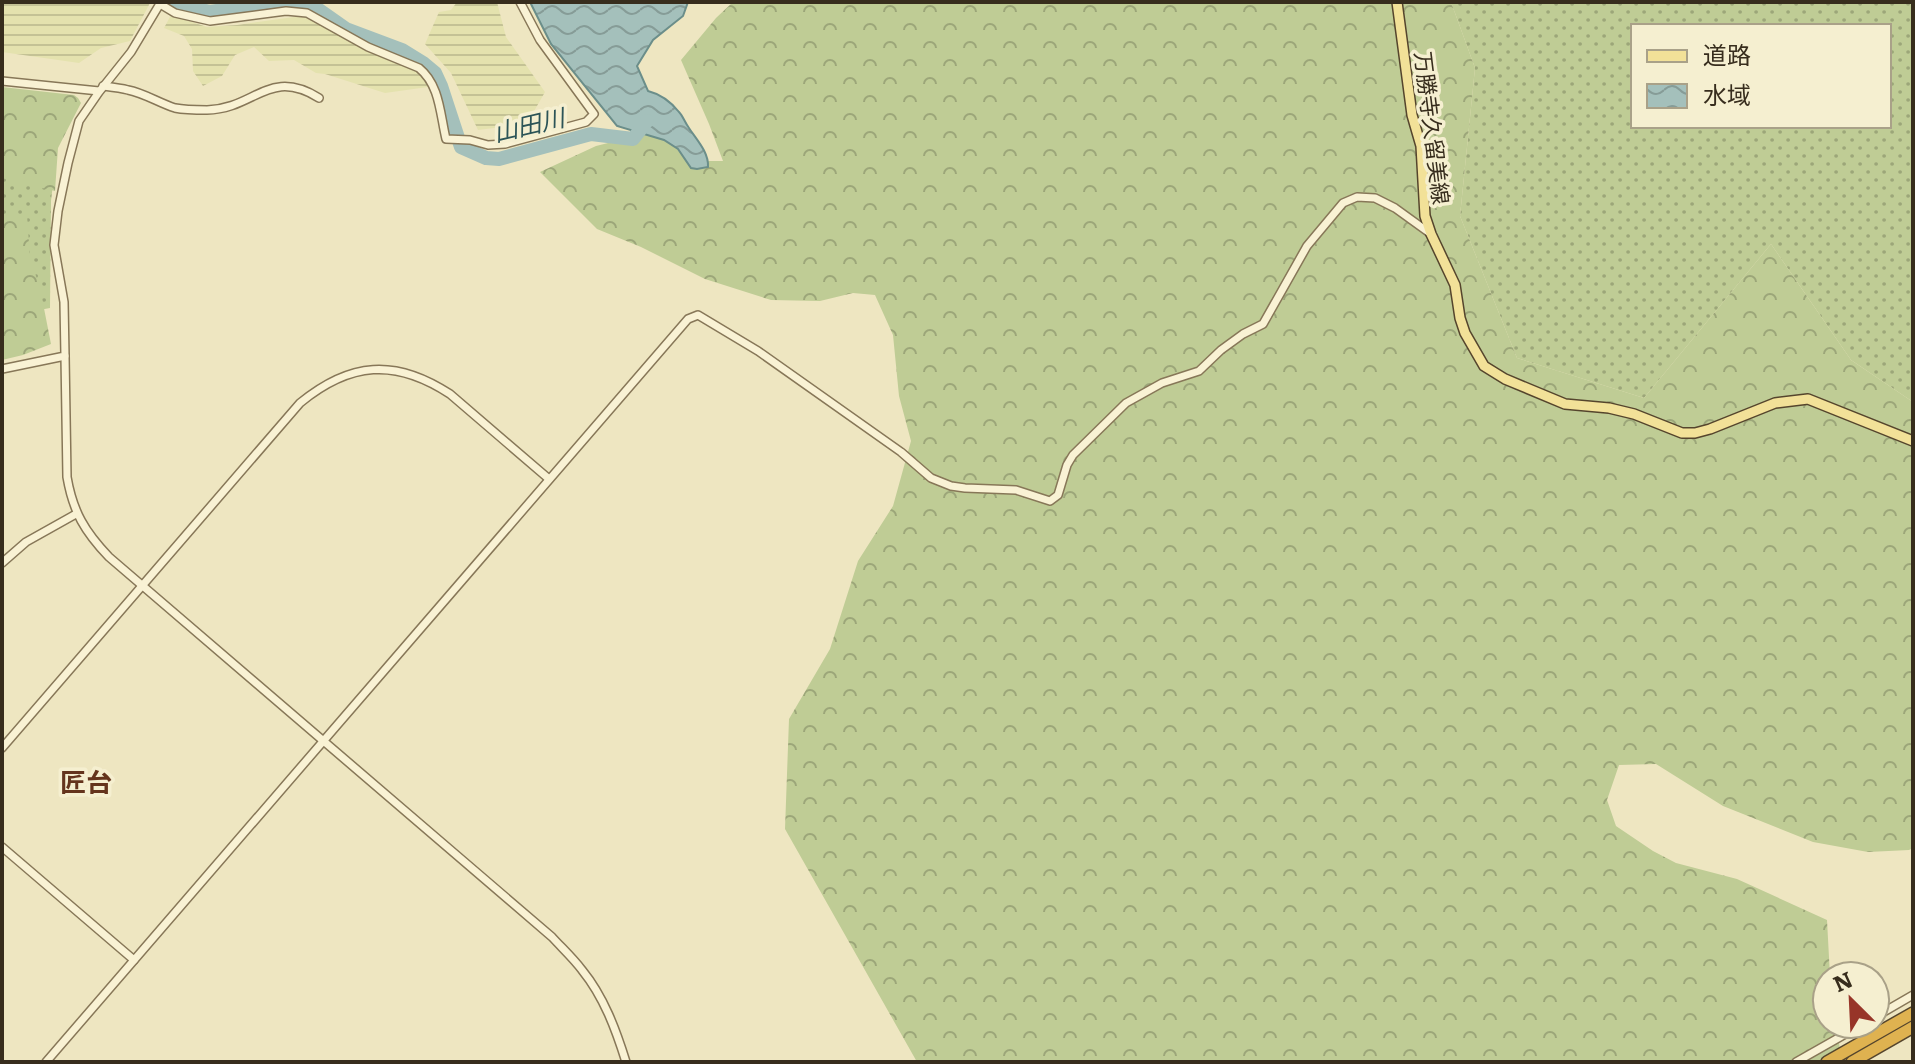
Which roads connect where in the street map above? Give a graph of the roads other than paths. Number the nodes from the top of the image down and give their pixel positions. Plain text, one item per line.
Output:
1 (520, 2) edge
2 (1397, 2) edge
3 (160, 3) edge
4 (2, 81) edge
5 (101, 88) junction
6 (319, 98) dead end
7 (1431, 234) junction
8 (65, 356) junction
9 (2, 369) edge
10 (1913, 441) edge
11 (549, 479) junction
12 (76, 514) junction
13 (2, 563) edge
14 (142, 586) junction
15 (323, 741) junction
16 (2, 748) edge
17 (2, 847) edge
18 (134, 960) junction
19 (1913, 995) edge
20 (1891, 1008) edge
21 (1913, 1013) edge
22 (1913, 1027) edge
23 (1835, 1040) edge
24 (46, 1062) edge
25 (626, 1062) edge
26 (1796, 1062) edge
27 (1827, 1062) edge
28 (1852, 1062) edge

1 - 3 street
2 - 7 main road, 万勝寺久留美線
3 - 5 street
4 - 5 street
5 - 6 street
5 - 8 street
7 - 10 main road, 万勝寺久留美線
7 - 11 street
8 - 9 street
8 - 12 street
11 - 14 street
11 - 15 street
12 - 13 street
12 - 14 street
14 - 15 street
14 - 16 street
15 - 18 street
15 - 25 street
17 - 18 street
18 - 24 street
19 - 20 street
21 - 27 highway
22 - 28 highway
23 - 26 street

